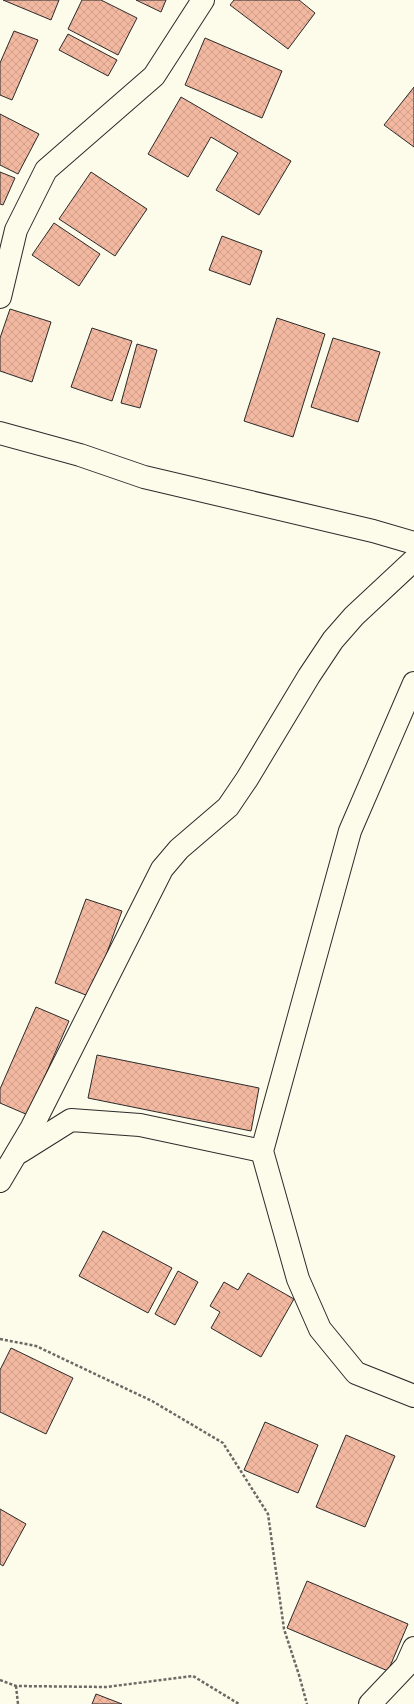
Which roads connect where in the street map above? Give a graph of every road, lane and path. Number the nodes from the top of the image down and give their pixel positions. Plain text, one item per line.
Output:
1 (202, 0) edge
2 (0, 297) edge
3 (0, 433) edge
4 (414, 543) edge
5 (414, 560) edge
6 (414, 683) edge
7 (262, 1151) junction
8 (16, 1154) junction
9 (0, 1181) edge
10 (0, 1339) edge
11 (414, 1396) edge
12 (414, 1648) edge
13 (0, 1680) edge
14 (16, 1686) junction
15 (18, 1704) edge
16 (239, 1704) edge
17 (307, 1704) edge
18 (370, 1704) edge

1 - 2 street
3 - 4 street
5 - 8 street
6 - 7 street
7 - 8 street
7 - 11 street
8 - 9 street
10 - 17 path
12 - 18 street
13 - 14 path
14 - 15 path
14 - 16 path

